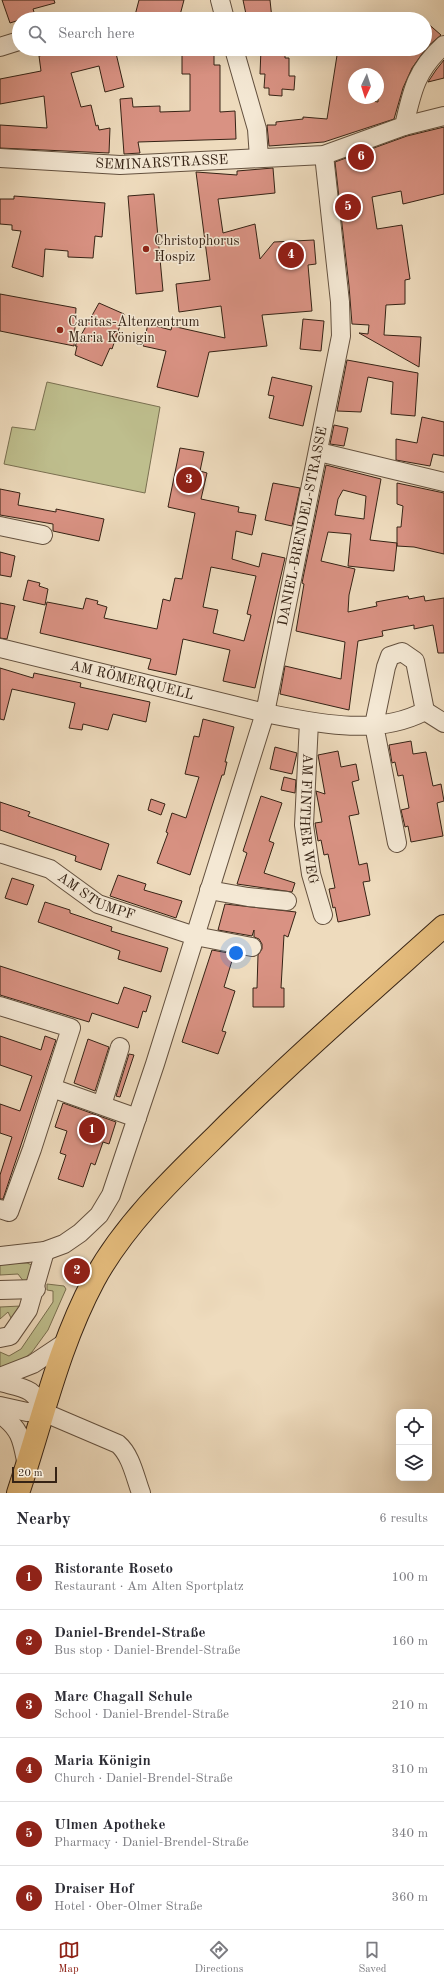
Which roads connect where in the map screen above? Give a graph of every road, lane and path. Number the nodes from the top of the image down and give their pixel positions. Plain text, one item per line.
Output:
1 (220, 0) edge
2 (223, 12) edge
3 (12, 43) edge
4 (444, 45) edge
5 (0, 47) edge
6 (236, 56) edge
7 (444, 116) edge
8 (404, 126) junction
9 (324, 155) junction
10 (0, 158) edge
11 (259, 158) junction
12 (319, 452) junction
13 (444, 482) edge
14 (0, 526) edge
15 (43, 535) dead end
16 (0, 648) edge
17 (425, 711) junction
18 (265, 713) junction
19 (309, 722) junction
20 (444, 723) edge
21 (374, 725) junction
22 (397, 843) dead end
23 (0, 853) edge
24 (209, 890) junction
25 (287, 901) dead end
26 (323, 915) dead end
27 (444, 926) edge
28 (195, 936) junction
29 (252, 947) dead end
30 (0, 1006) edge
31 (120, 1047) dead end
32 (52, 1088) junction
33 (102, 1105) junction
34 (137, 1118) junction
35 (0, 1209) edge
36 (45, 1251) junction
37 (0, 1256) edge
38 (36, 1289) junction
39 (0, 1290) edge
40 (0, 1338) edge
41 (66, 1342) junction
42 (0, 1377) edge
43 (0, 1382) edge
44 (0, 1406) edge
45 (43, 1412) junction
46 (0, 1414) edge
47 (27, 1467) junction
48 (18, 1493) edge
49 (141, 1493) edge

1 - 2 street
3 - 5 street
4 - 8 street
6 - 11 street
7 - 8 street, SEMINARSTRASSE
8 - 9 street, SEMINARSTRASSE
9 - 11 street, SEMINARSTRASSE
9 - 12 street, DANIEL-BRENDEL-STRASSE
10 - 11 street, SEMINARSTRASSE
12 - 13 street
12 - 18 street, DANIEL-BRENDEL-STRASSE
14 - 15 street
16 - 18 street, AM RÖMERQUELL
17 - 20 street
17 - 21 street
17 - 21 street
18 - 19 street
18 - 24 street, DANIEL-BRENDEL-STRASSE
19 - 21 street
19 - 26 street, AM FINTHER WEG
21 - 22 street
23 - 28 street, AM STUMPF
24 - 25 street
24 - 28 street, DANIEL-BRENDEL-STRASSE
27 - 41 main road
28 - 29 street
28 - 34 street, DANIEL-BRENDEL-STRASSE
30 - 32 street
31 - 33 street
32 - 33 street
32 - 35 street
33 - 34 street
34 - 36 street, DANIEL-BRENDEL-STRASSE
36 - 37 street, DANIEL-BRENDEL-STRASSE
36 - 38 street
38 - 39 street
38 - 40 street
41 - 42 street
41 - 45 main road
43 - 45 street
44 - 45 street
45 - 47 main road
45 - 49 street
46 - 47 street
47 - 48 main road

